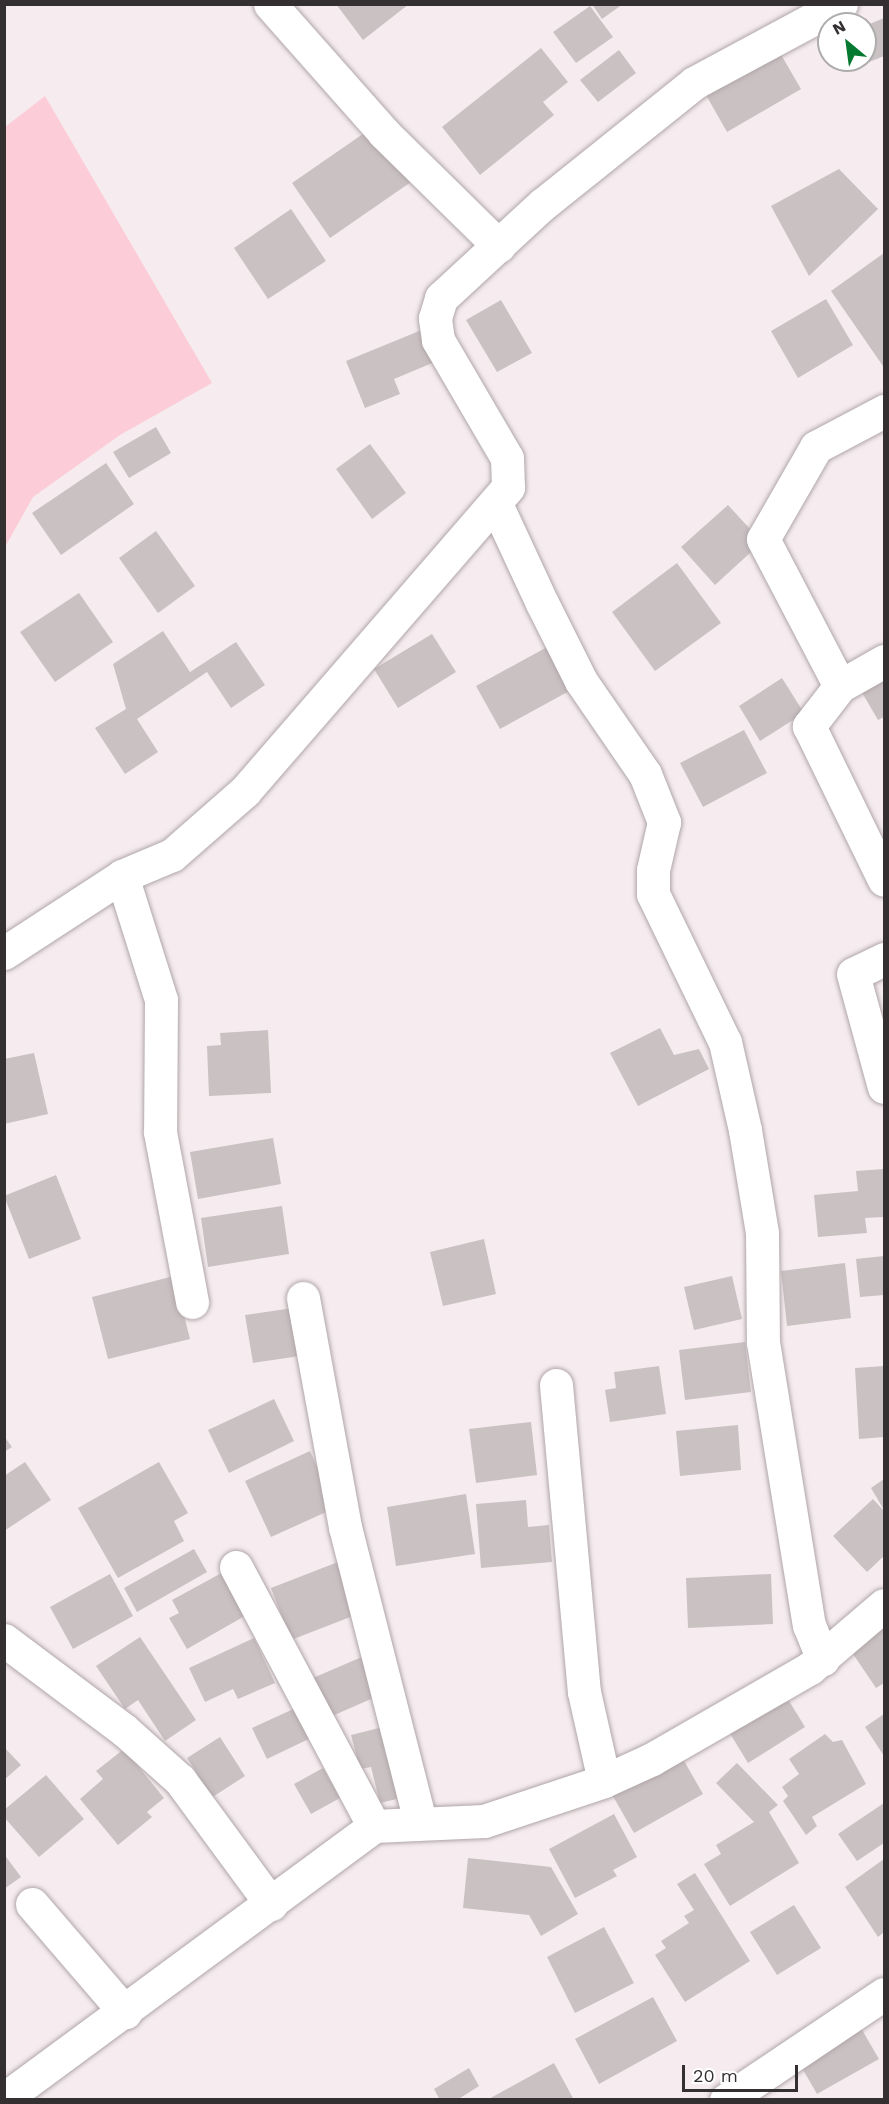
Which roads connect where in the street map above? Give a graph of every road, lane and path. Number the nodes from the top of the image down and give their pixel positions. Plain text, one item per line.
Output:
1 (270, 4) edge
2 (841, 4) edge
3 (499, 246) junction
4 (885, 411) edge
5 (496, 504) junction
6 (885, 661) edge
7 (840, 686) junction
8 (122, 876) junction
9 (885, 880) edge
10 (4, 953) edge
11 (885, 959) edge
12 (885, 1087) edge
13 (303, 1298) dead end
14 (192, 1302) dead end
15 (556, 1385) dead end
16 (236, 1567) dead end
17 (885, 1605) edge
18 (4, 1640) edge
19 (824, 1659) junction
20 (604, 1781) junction
21 (420, 1822) junction
22 (375, 1826) junction
23 (32, 1904) dead end
24 (271, 1904) junction
25 (885, 1994) edge
26 (125, 2012) junction
27 (4, 2099) edge
28 (726, 2100) edge

1 - 3 street
2 - 3 street
3 - 5 street
4 - 7 street
5 - 8 street
5 - 19 street
6 - 7 street
7 - 9 street
8 - 10 street
8 - 14 street
11 - 12 street
13 - 21 street
15 - 20 street
16 - 22 street
17 - 19 street
18 - 24 street
19 - 20 street
20 - 21 street
21 - 22 street
22 - 24 street
23 - 26 street
24 - 26 street
25 - 28 street
26 - 27 street

